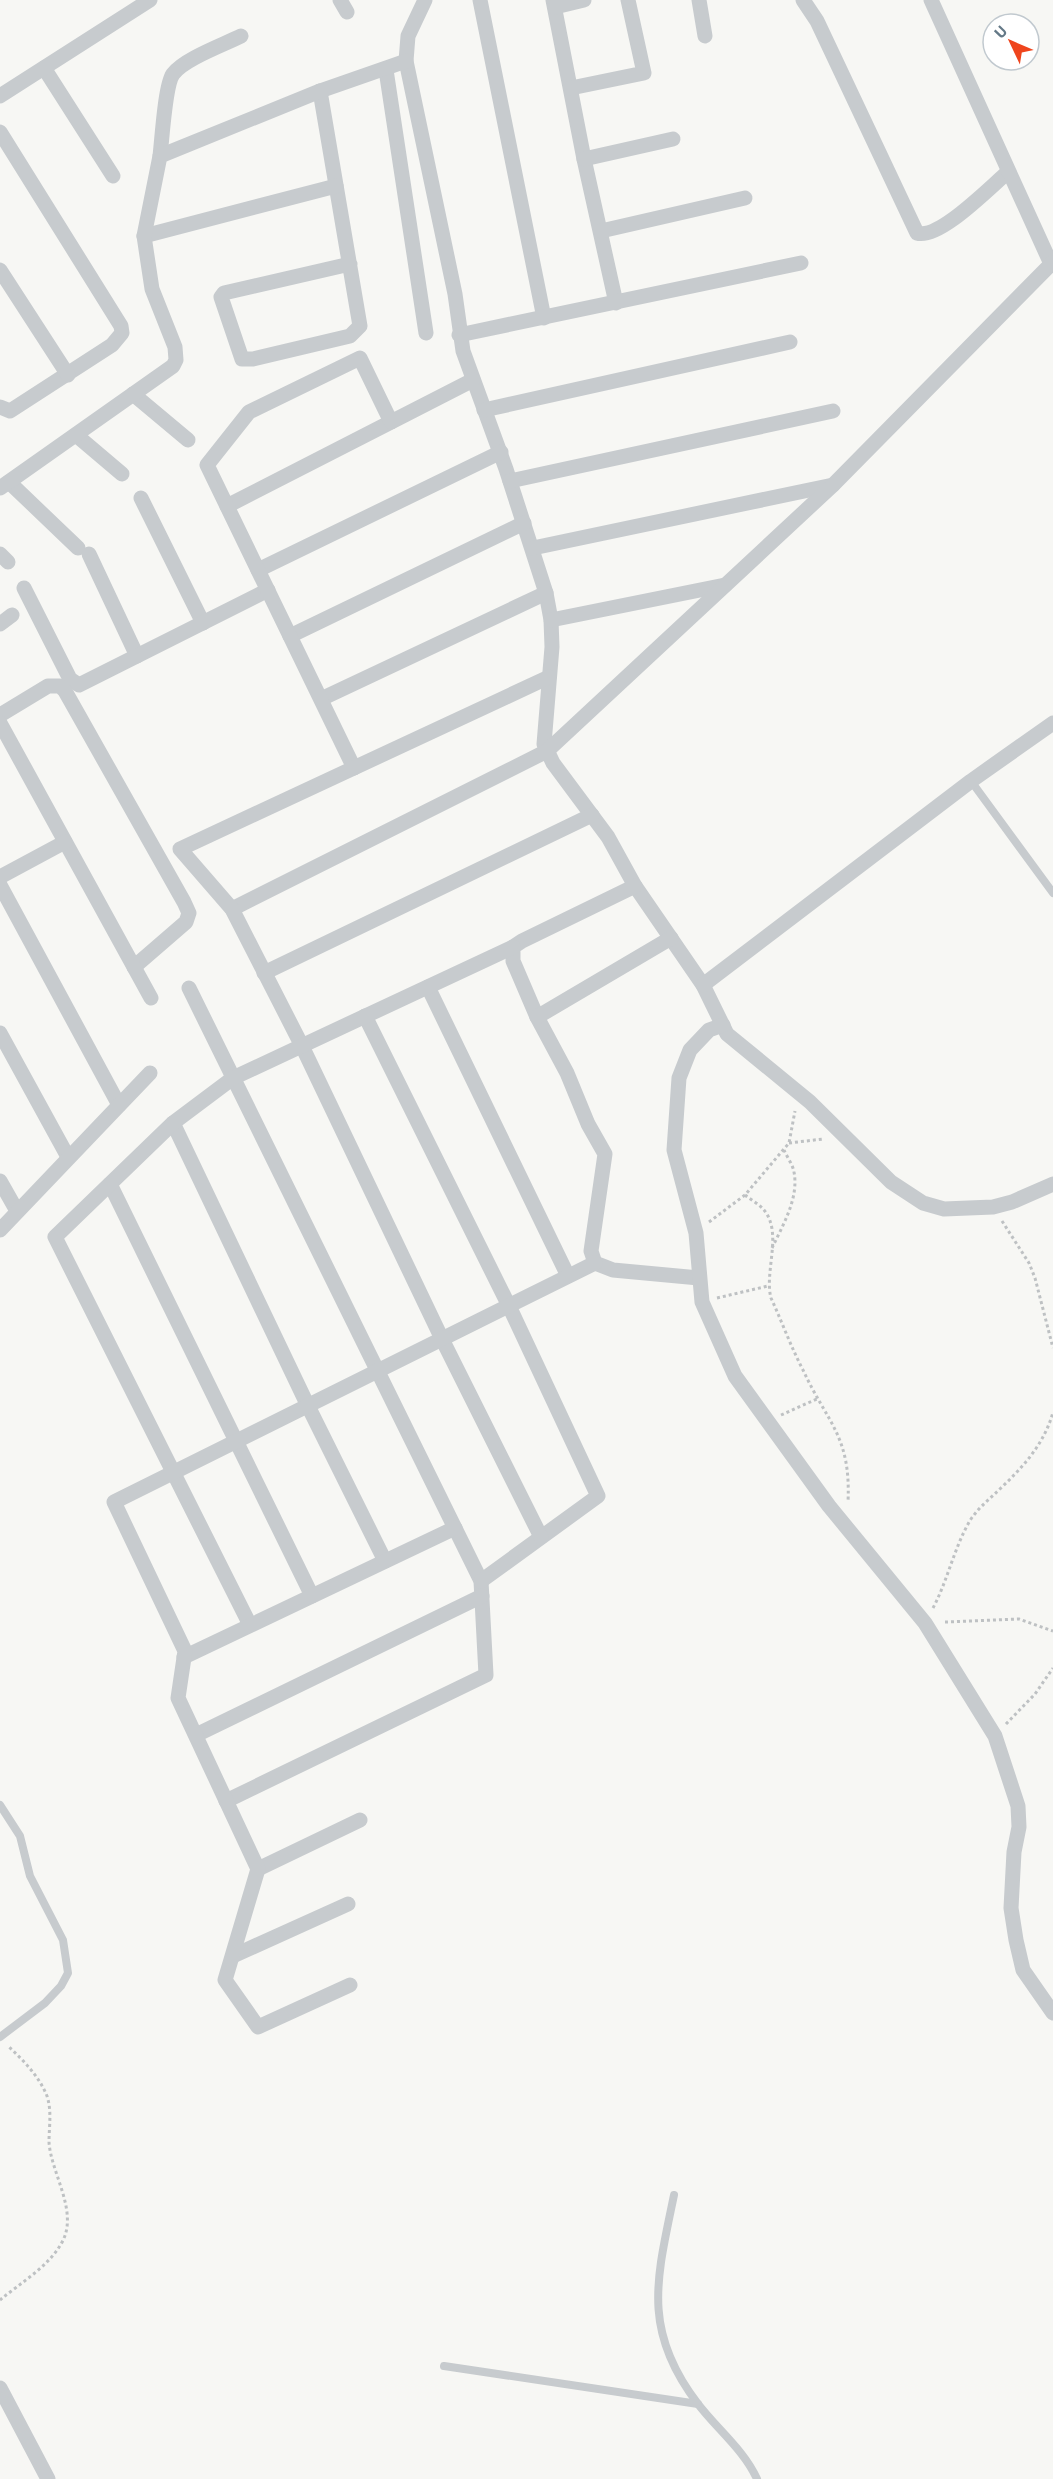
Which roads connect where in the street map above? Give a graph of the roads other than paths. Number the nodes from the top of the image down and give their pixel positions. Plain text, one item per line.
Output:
1 (150, 0) edge
2 (426, 0) edge
3 (480, 0) edge
4 (584, 0) edge
5 (628, 0) edge
6 (699, 0) edge
7 (803, 0) edge
8 (931, 0) edge
9 (554, 4) edge
10 (241, 36) dead end
11 (705, 36) dead end
12 (406, 61) junction
13 (44, 68) junction
14 (386, 70) junction
15 (571, 88) junction
16 (320, 91) junction
17 (0, 96) edge
18 (0, 132) edge
19 (673, 139) dead end
20 (160, 156) junction
21 (584, 159) junction
22 (1008, 172) junction
23 (113, 176) dead end
24 (336, 186) junction
25 (745, 198) dead end
26 (602, 231) junction
27 (144, 236) junction
28 (801, 263) dead end
29 (1052, 263) edge
30 (350, 264) junction
31 (0, 270) edge
32 (616, 303) junction
33 (544, 318) junction
34 (426, 333) dead end
35 (459, 335) junction
36 (790, 342) dead end
37 (68, 375) junction
38 (473, 380) junction
39 (133, 394) junction
40 (0, 406) edge
41 (484, 410) junction
42 (833, 411) dead end
43 (391, 422) junction
44 (76, 435) junction
45 (188, 440) dead end
46 (501, 452) junction
47 (122, 474) dead end
48 (510, 481) junction
49 (4, 485) edge
50 (833, 485) junction
51 (141, 498) dead end
52 (227, 506) junction
53 (524, 522) junction
54 (532, 548) junction
55 (258, 570) junction
56 (725, 585) junction
57 (24, 588) dead end
58 (268, 590) junction
59 (546, 593) junction
60 (552, 620) junction
61 (203, 623) junction
62 (290, 636) junction
63 (137, 656) junction
64 (549, 677) junction
65 (321, 699) junction
66 (0, 715) edge
67 (0, 723) edge
68 (1053, 723) edge
69 (547, 751) junction
70 (354, 768) junction
71 (971, 781) junction
72 (592, 815) junction
73 (65, 842) junction
74 (0, 877) edge
75 (0, 885) edge
76 (635, 886) junction
77 (1053, 893) edge
78 (232, 909) junction
79 (671, 938) junction
80 (513, 947) junction
81 (134, 967) junction
82 (264, 973) junction
83 (703, 985) junction
84 (428, 987) junction
85 (189, 988) dead end
86 (151, 998) dead end
87 (365, 1017) junction
88 (537, 1017) junction
89 (723, 1025) junction
90 (0, 1033) edge
91 (302, 1046) junction
92 (150, 1073) dead end
93 (233, 1078) junction
94 (118, 1105) junction
95 (173, 1123) junction
96 (68, 1158) junction
97 (0, 1181) edge
98 (110, 1184) junction
99 (1053, 1184) edge
100 (17, 1211) junction
101 (0, 1230) edge
102 (595, 1263) junction
103 (568, 1276) junction
104 (699, 1278) junction
105 (509, 1306) junction
106 (442, 1339) junction
107 (378, 1370) junction
108 (308, 1406) junction
109 (237, 1441) junction
110 (175, 1472) junction
111 (455, 1528) junction
112 (541, 1537) junction
113 (386, 1561) junction
114 (481, 1589) junction
115 (312, 1596) junction
116 (250, 1625) junction
117 (184, 1657) junction
118 (196, 1735) junction
119 (226, 1801) junction
120 (0, 1805) edge
121 (360, 1820) dead end
122 (258, 1869) junction
123 (348, 1904) dead end
124 (233, 1956) junction
125 (350, 1986) dead end
126 (1053, 2013) edge
127 (0, 2037) edge
128 (674, 2195) dead end
129 (444, 2366) dead end
130 (0, 2388) edge
131 (698, 2404) junction
132 (48, 2479) edge
133 (758, 2479) edge

1 - 13 street
2 - 12 street
3 - 33 street
4 - 9 street
5 - 15 street
6 - 11 street
7 - 22 street
8 - 22 street
9 - 15 street
10 - 20 street
12 - 14 street
12 - 35 street
13 - 17 street
13 - 23 street
14 - 16 street
14 - 34 street
15 - 21 street
16 - 20 street
16 - 24 street
18 - 37 street
19 - 21 street
20 - 27 street
21 - 26 street
22 - 29 street
24 - 27 street
24 - 30 street
25 - 26 street
26 - 32 street
27 - 39 street
28 - 32 street
29 - 50 street
30 - 30 street
31 - 37 street
32 - 33 street
33 - 35 street
35 - 38 street
36 - 41 street
37 - 40 street
38 - 41 street
38 - 43 street
39 - 44 street
39 - 45 street
41 - 46 street
42 - 48 street
43 - 52 street
43 - 52 street
44 - 47 street
44 - 49 street
46 - 48 street
46 - 55 street
48 - 53 street
49 - 63 street
50 - 54 street
50 - 56 street
51 - 61 street
52 - 55 street
53 - 54 street
53 - 62 street
54 - 59 street
55 - 58 street
56 - 60 street
56 - 69 street
57 - 63 street
58 - 61 street
58 - 62 street
59 - 60 street
59 - 65 street
60 - 64 street
61 - 63 street
62 - 65 street
64 - 69 street
64 - 70 street
65 - 70 street
66 - 81 street
67 - 73 street
68 - 71 street
69 - 72 street
69 - 78 street
70 - 78 street
71 - 77 lane
71 - 83 street
72 - 76 street
72 - 82 street
73 - 74 street
73 - 81 street
75 - 94 street
76 - 79 street
76 - 80 street
78 - 82 street
79 - 83 street
79 - 88 street
80 - 84 street
80 - 88 street
81 - 86 street
82 - 91 street
83 - 89 street
84 - 87 street
84 - 103 street
85 - 93 street
87 - 91 street
87 - 105 street
88 - 102 street
89 - 99 street
89 - 104 street
90 - 96 street
91 - 93 street
91 - 106 street
92 - 94 street
93 - 95 street
93 - 107 street
94 - 96 street
95 - 98 street
95 - 108 street
96 - 100 street
97 - 100 street
98 - 109 street
98 - 110 street
100 - 101 street
102 - 103 street
102 - 104 street
103 - 105 street
104 - 126 street
105 - 106 street
105 - 112 street
106 - 107 street
106 - 112 street
107 - 108 street
107 - 111 street
108 - 109 street
108 - 113 street
109 - 110 street
109 - 115 street
110 - 116 street
110 - 117 street
111 - 113 street
111 - 114 street
112 - 114 street
113 - 115 street
114 - 118 street
114 - 119 street
115 - 116 street
116 - 117 street
117 - 118 street
118 - 119 street
119 - 122 street
120 - 127 lane
121 - 122 street
122 - 124 street
123 - 124 street
124 - 125 street
128 - 131 lane
129 - 131 lane
130 - 132 street
131 - 133 lane

